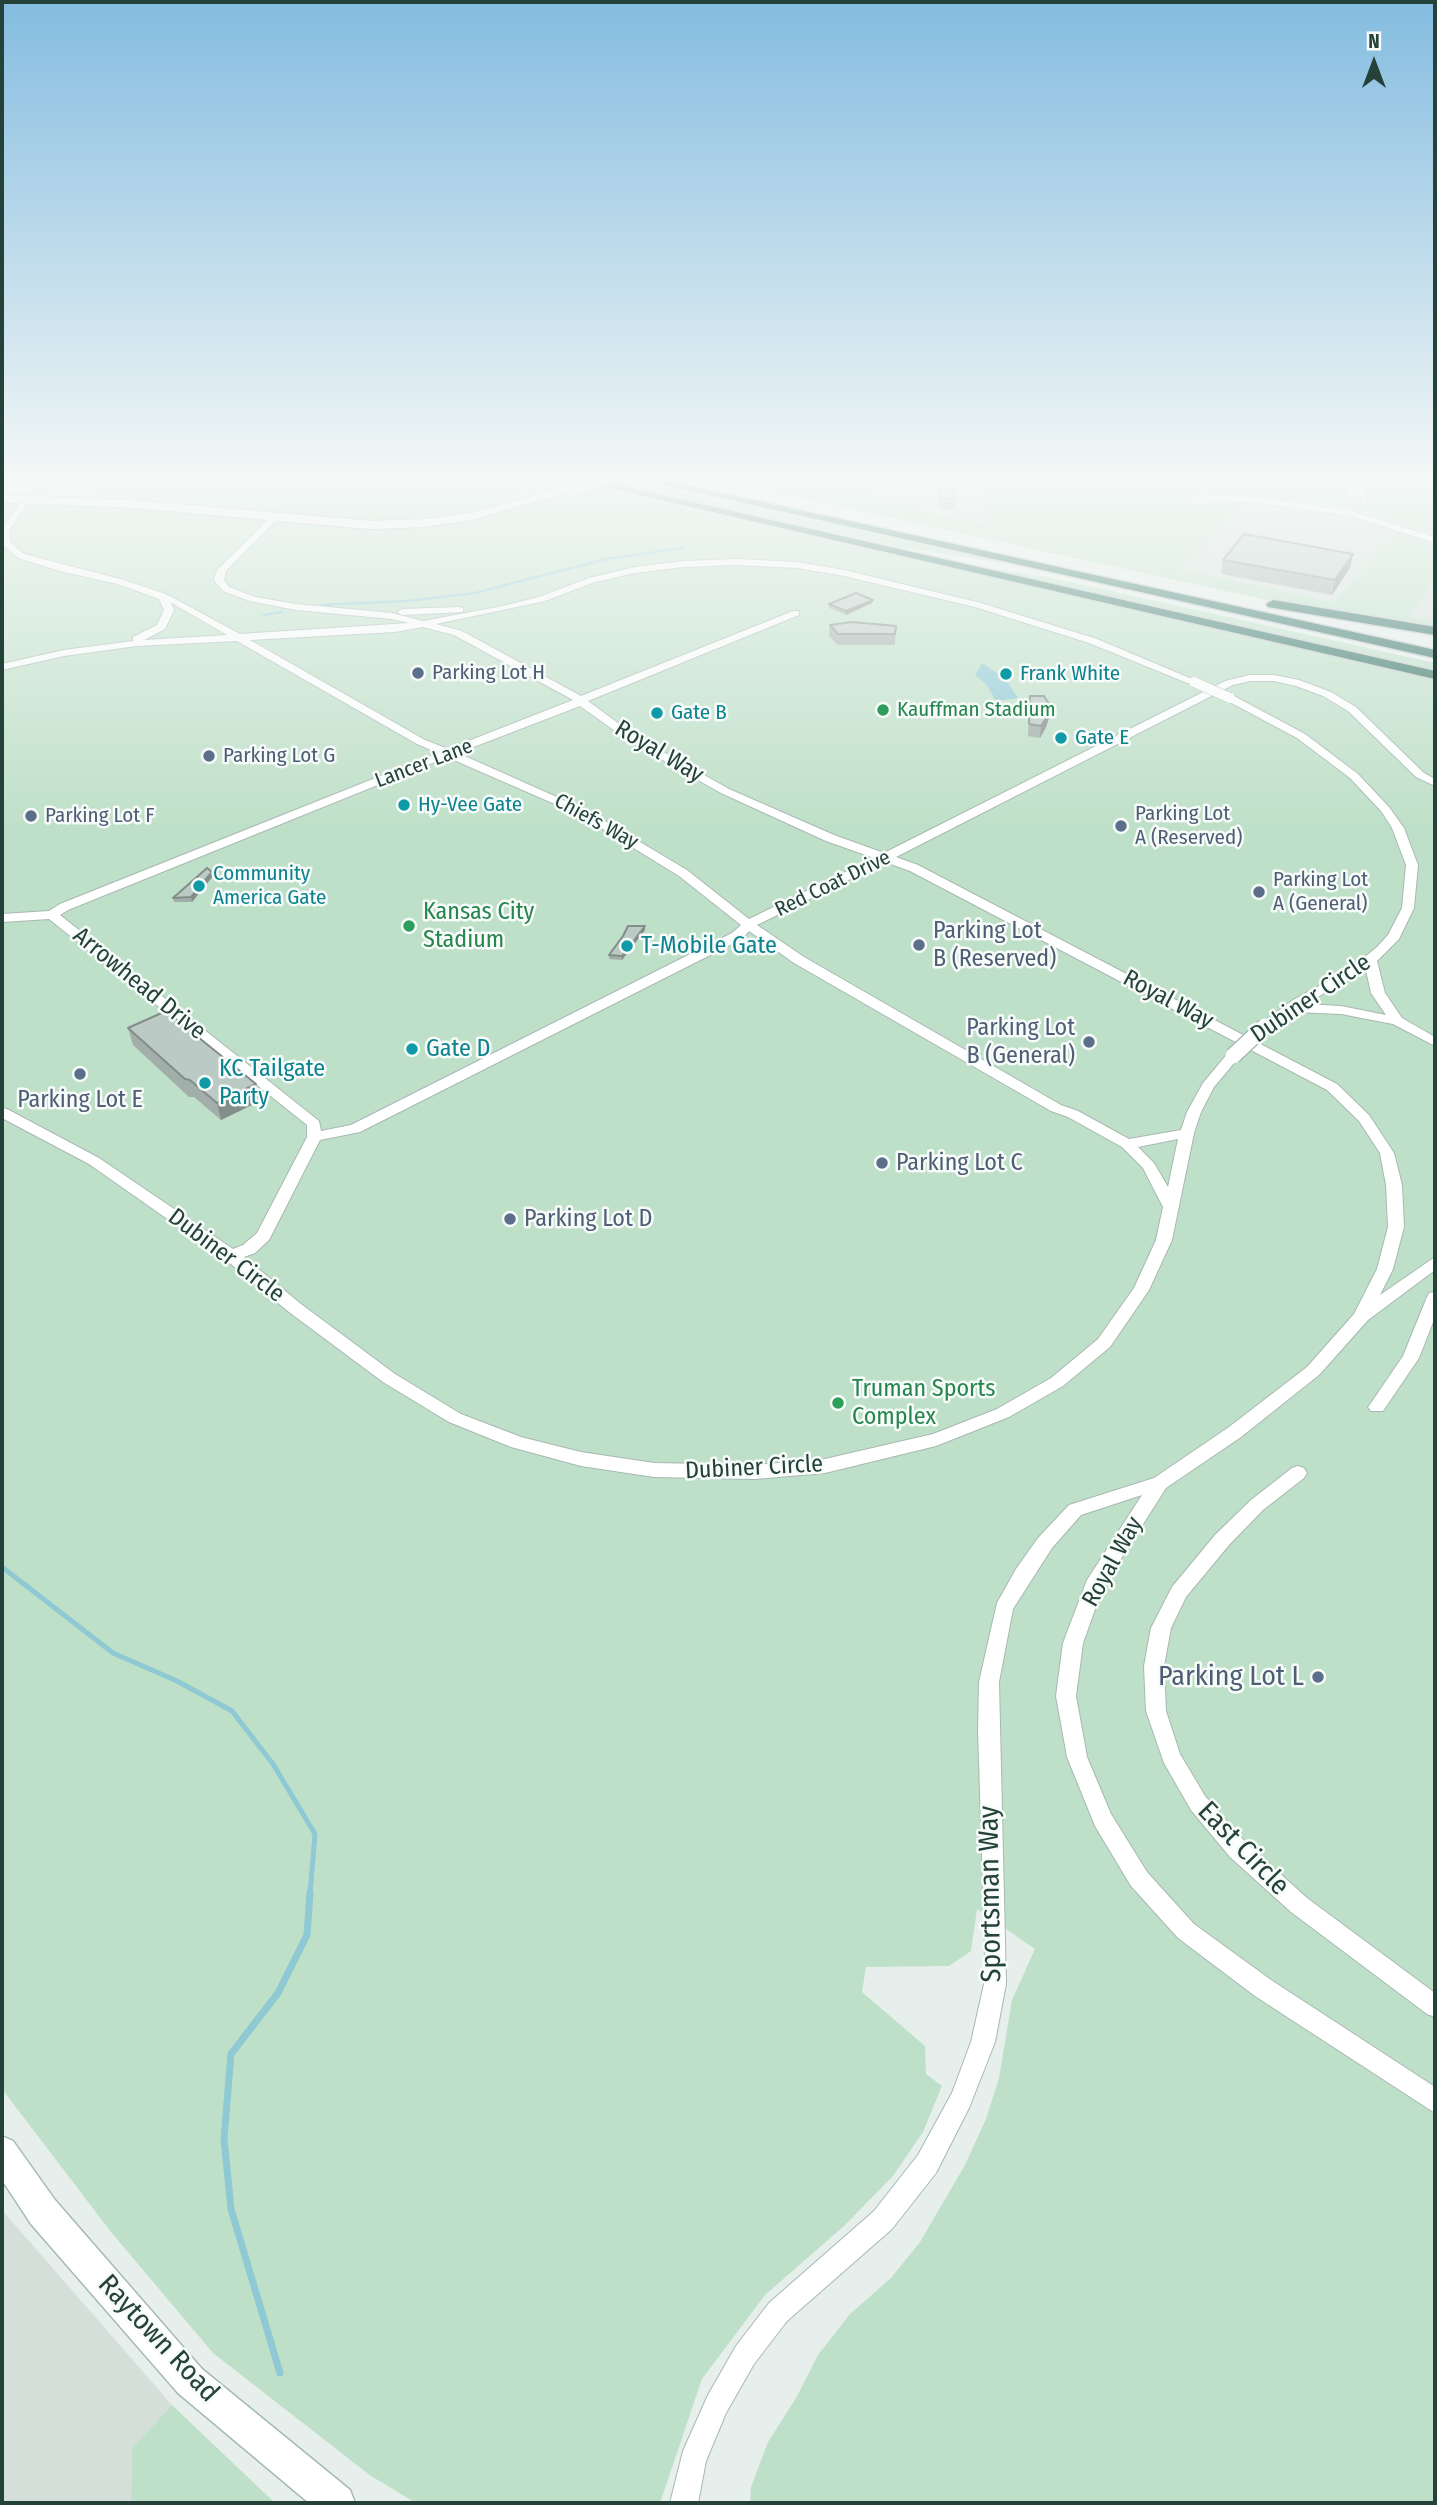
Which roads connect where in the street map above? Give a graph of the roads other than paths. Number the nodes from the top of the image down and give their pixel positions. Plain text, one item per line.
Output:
1 (154, 593) edge
2 (233, 593) edge
3 (560, 593) edge
4 (930, 593) edge
5 (1079, 593) edge
6 (1160, 593) edge
7 (1198, 593) edge
8 (1200, 593) edge
9 (163, 596) junction
10 (542, 599) junction
11 (361, 612) junction
12 (485, 613) junction
13 (796, 613) dead end
14 (428, 625) junction
15 (1435, 631) edge
16 (458, 633) junction
17 (329, 635) junction
18 (242, 638) junction
19 (123, 644) junction
20 (1435, 645) edge
21 (1435, 654) edge
22 (289, 655) junction
23 (2, 667) edge
24 (1435, 676) edge
25 (579, 701) junction
26 (451, 753) junction
27 (1435, 783) edge
28 (884, 858) junction
29 (52, 915) junction
30 (2, 918) edge
31 (749, 924) junction
32 (1370, 961) junction
33 (1290, 1008) junction
34 (1397, 1021) junction
35 (1435, 1042) edge
36 (2, 1112) edge
37 (1187, 1133) junction
38 (314, 1137) junction
39 (1127, 1144) junction
40 (1172, 1209) junction
41 (232, 1256) junction
42 (1435, 1262) edge
43 (1435, 1297) edge
44 (1362, 1317) junction
45 (1377, 1407) dead end
46 (1298, 1473) dead end
47 (1160, 1483) junction
48 (1435, 2006) edge
49 (1435, 2101) edge
50 (2, 2152) edge
51 (337, 2503) edge
52 (684, 2503) edge

1 - 9 street, Chiefs Way
2 - 11 street, Royal Way
3 - 10 street, Dubiner Circle, bridge
4 - 32 street, Dubiner Circle, bridge
5 - 24 highway
6 - 21 highway
7 - 20 highway
8 - 15 highway
9 - 18 street, Chiefs Way
9 - 19 street
10 - 11 street
10 - 12 street, Dubiner Circle
11 - 14 street, Royal Way
12 - 14 street, Dubiner Circle
12 - 16 street
13 - 25 street, Lancer Lane
14 - 16 street, Royal Way
14 - 17 street, Dubiner Circle
16 - 25 street, Royal Way
17 - 18 street, Dubiner Circle
17 - 22 street
18 - 19 street, Dubiner Circle
18 - 22 street, Chiefs Way
19 - 23 street, Dubiner Circle
22 - 26 street, Chiefs Way
25 - 26 street, Lancer Lane
25 - 28 street, Royal Way
26 - 29 street, Lancer Lane
26 - 31 street, Chiefs Way
27 - 28 street, Red Coat Drive
28 - 31 street, Red Coat Drive
28 - 44 street, Royal Way
29 - 30 street
29 - 38 street, Arrowhead Drive
31 - 38 street, Red Coat Drive
31 - 39 street, Chiefs Way
32 - 33 street, Dubiner Circle
32 - 34 street
33 - 34 street
33 - 37 street, Dubiner Circle, bridge
34 - 35 street
36 - 41 street, Dubiner Circle
37 - 39 street
37 - 40 street, Dubiner Circle
38 - 41 street
39 - 40 street, Chiefs Way
40 - 41 street, Dubiner Circle
42 - 44 street
43 - 45 street
44 - 47 street, Royal Way
46 - 48 street, East Circle
47 - 49 street, Royal Way
47 - 52 street, Sportsman Way
50 - 51 main road, Raytown Road

